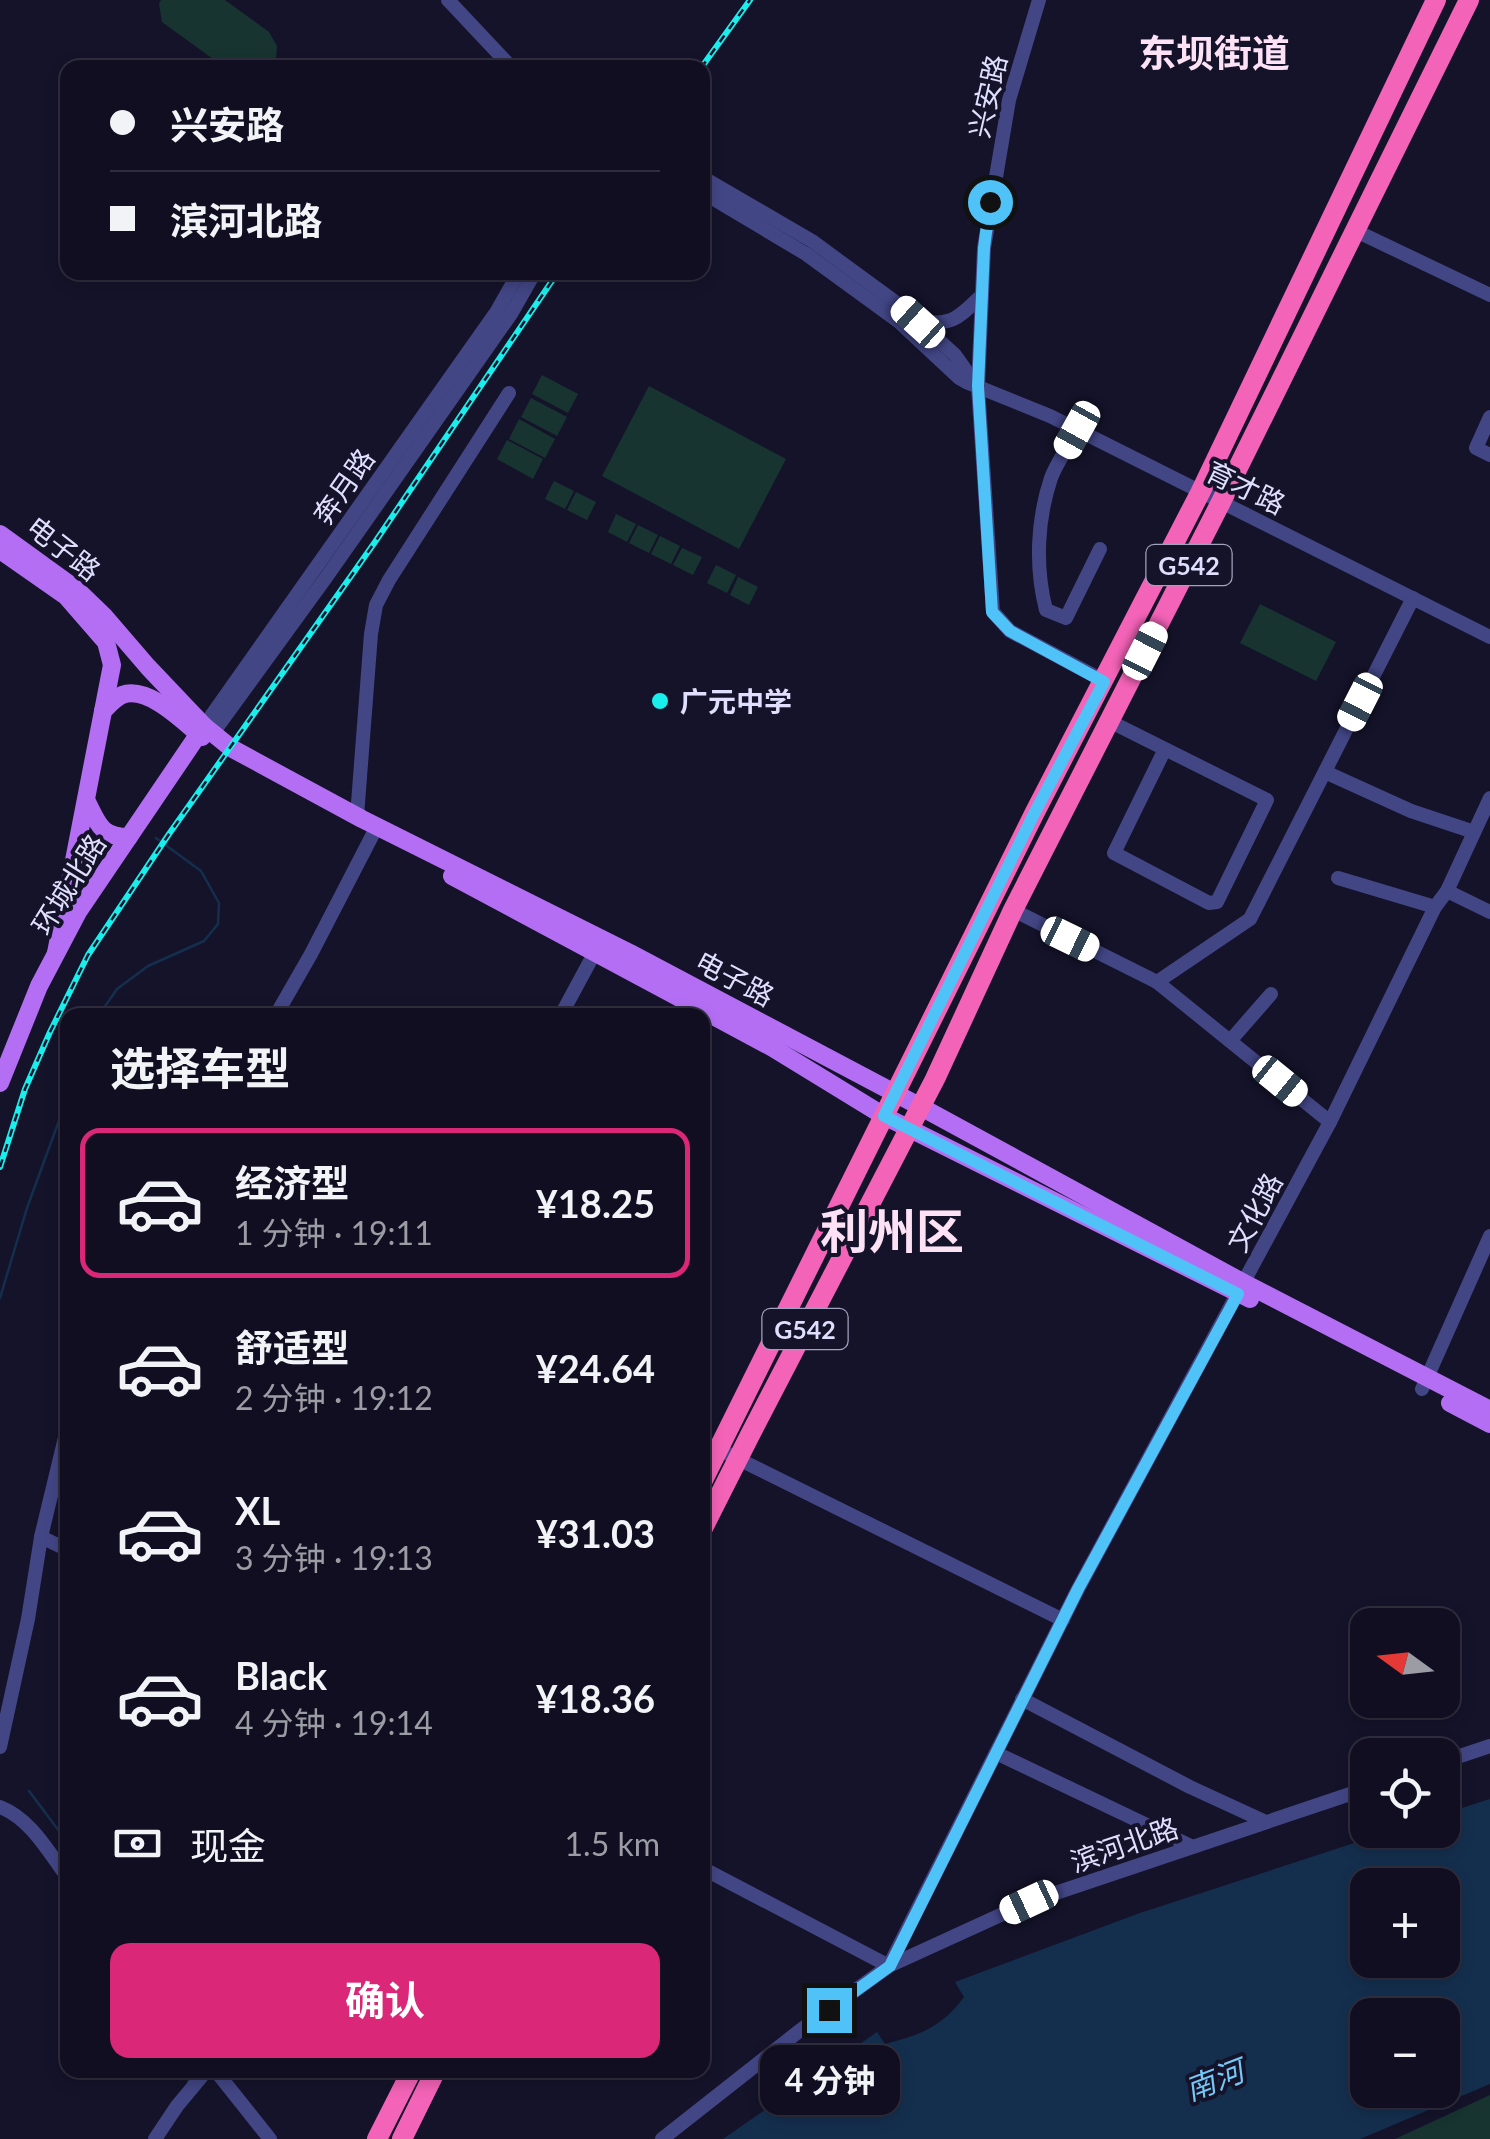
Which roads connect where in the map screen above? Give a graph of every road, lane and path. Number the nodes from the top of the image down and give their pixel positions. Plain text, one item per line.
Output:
1 (448, 0) edge
2 (1039, 0) edge
3 (1436, 0) edge
4 (1469, 0) edge
5 (504, 60) edge
6 (710, 182) edge
7 (710, 196) edge
8 (1356, 232) junction
9 (809, 248) junction
10 (512, 280) edge
11 (530, 280) edge
12 (982, 295) junction
13 (1490, 295) edge
14 (918, 322) junction
15 (978, 386) junction
16 (510, 393) dead end
17 (1490, 417) edge
18 (1077, 430) junction
19 (1490, 456) edge
20 (1216, 460) junction
21 (1236, 471) junction
22 (1200, 493) junction
23 (1221, 502) junction
24 (0, 534) edge
25 (1178, 536) junction
26 (1198, 546) junction
27 (1100, 549) dead end
28 (0, 550) edge
29 (1413, 598) junction
30 (1490, 637) edge
31 (1104, 682) junction
32 (167, 708) junction
33 (103, 712) junction
34 (1109, 721) junction
35 (206, 731) junction
36 (1165, 749) junction
37 (187, 752) junction
38 (1325, 772) junction
39 (1490, 798) edge
40 (86, 800) junction
41 (356, 816) junction
42 (1474, 832) junction
43 (373, 834) junction
44 (129, 837) junction
45 (1338, 878) dead end
46 (1447, 890) junction
47 (1435, 907) junction
48 (1013, 910) junction
49 (1490, 912) edge
50 (595, 952) junction
51 (56, 953) junction
52 (1157, 982) junction
53 (1271, 994) dead end
54 (280, 1008) edge
55 (566, 1008) edge
56 (698, 1008) edge
57 (710, 1014) edge
58 (1230, 1041) junction
59 (0, 1083) edge
60 (894, 1093) junction
61 (921, 1107) junction
62 (884, 1116) junction
63 (1330, 1122) junction
64 (910, 1129) junction
65 (1490, 1236) edge
66 (1241, 1288) junction
67 (1424, 1384) junction
68 (1490, 1410) edge
69 (1490, 1424) edge
70 (720, 1449) edge
71 (60, 1458) edge
72 (710, 1494) edge
73 (41, 1537) junction
74 (60, 1546) edge
75 (1063, 1620) junction
76 (1022, 1700) junction
77 (1490, 1746) edge
78 (0, 1747) edge
79 (996, 1752) junction
80 (1460, 1756) edge
81 (1350, 1794) edge
82 (0, 1807) edge
83 (1266, 1822) junction
84 (1193, 1847) junction
85 (60, 1867) edge
86 (710, 1872) edge
87 (890, 1966) junction
88 (200, 2078) edge
89 (221, 2078) edge
90 (408, 2078) edge
91 (432, 2078) edge
92 (156, 2139) edge
93 (270, 2139) edge
94 (377, 2139) edge
95 (402, 2139) edge
96 (662, 2139) edge

1 - 5 street
2 - 12 street, 兴安路
3 - 20 highway, G542
4 - 8 highway, G542
6 - 9 street
7 - 9 street
8 - 13 street
8 - 21 highway, G542
9 - 14 street
9 - 15 street, 育才路
10 - 35 street, 奔月路
11 - 35 street
12 - 14 street
12 - 15 street, 兴安路
14 - 15 street
15 - 18 street, 育才路
15 - 31 street, 兴安路
16 - 41 street
17 - 19 street
18 - 22 street, 育才路
18 - 27 street
20 - 21 main road
20 - 22 highway, G542
21 - 23 highway, G542
22 - 23 street, 育才路
22 - 25 highway, G542
23 - 26 highway, G542
23 - 29 street, 育才路
24 - 35 main road, 电子路
25 - 26 main road
25 - 31 highway, G542
26 - 34 highway, G542
28 - 33 main road, 电子路
29 - 30 street, 育才路
29 - 38 street
31 - 60 highway, G542
32 - 33 main road
32 - 35 main road
32 - 37 main road
33 - 40 main road
34 - 36 street
34 - 48 highway, G542
35 - 37 main road, 环城北路
35 - 41 main road, 电子路
35 - 43 main road, 电子路
36 - 36 street
37 - 44 main road, 环城北路
38 - 42 street
38 - 52 street
39 - 42 street, 文化路
40 - 44 main road
40 - 51 main road
41 - 60 main road, 电子路
42 - 46 street, 文化路
43 - 50 main road, 电子路
43 - 54 street
44 - 51 main road, 环城北路
45 - 47 street
46 - 47 street, 文化路
46 - 49 street
47 - 63 street, 文化路
48 - 52 street
48 - 61 highway, G542
50 - 55 street
50 - 56 main road, 电子路
51 - 59 main road, 环城北路
52 - 58 street
53 - 58 street
57 - 62 main road, 电子路
58 - 63 street
60 - 61 main road, 电子路
60 - 62 highway, G542
61 - 64 highway, G542
61 - 66 main road, 电子路
62 - 64 main road, 电子路
62 - 70 highway, G542
63 - 66 street, 文化路
64 - 66 main road, 电子路
64 - 70 highway, G542
65 - 67 street
66 - 67 main road, 电子路
66 - 75 street, 文化路
67 - 68 main road, 电子路
67 - 69 main road, 电子路
70 - 72 highway, G542
70 - 75 street
71 - 73 street
73 - 74 street
73 - 78 street
75 - 76 street, 文化路
76 - 79 street, 文化路
76 - 83 street
77 - 80 street
79 - 84 street
79 - 87 street, 文化路
81 - 83 street, 滨河北路
82 - 85 street
83 - 84 street, 滨河北路
84 - 87 street, 滨河北路
86 - 87 street
87 - 96 street, 滨河北路
88 - 92 street
89 - 93 street
90 - 94 highway
91 - 95 highway

